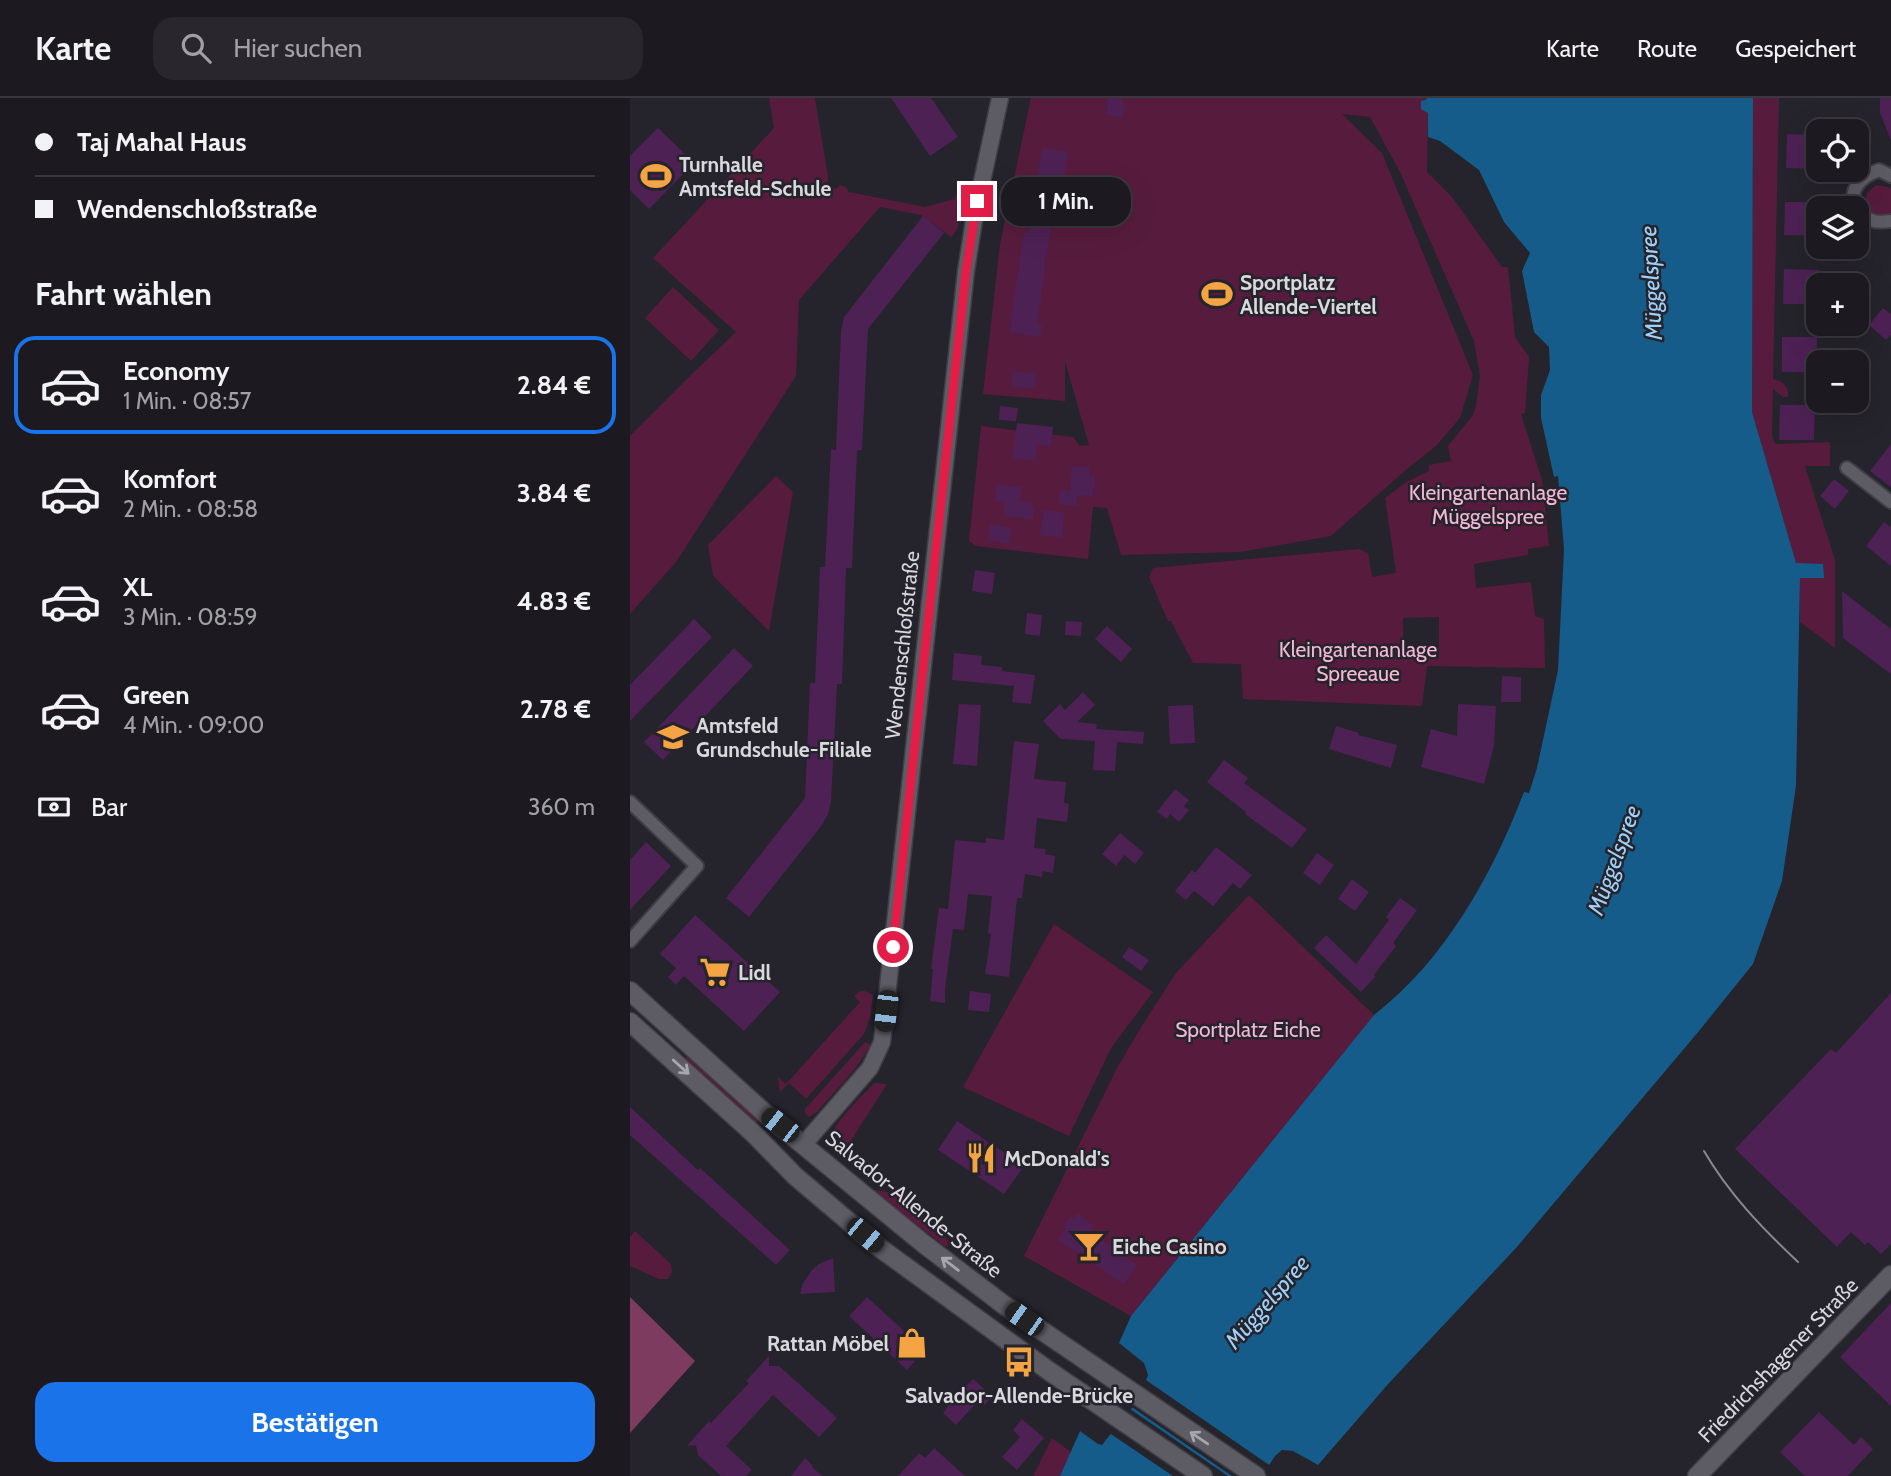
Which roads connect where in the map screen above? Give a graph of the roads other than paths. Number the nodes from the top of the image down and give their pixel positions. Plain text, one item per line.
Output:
1 (1000, 98) edge
2 (1891, 176) edge
3 (1891, 221) edge
4 (1847, 468) dead end
5 (1891, 502) edge
6 (630, 802) edge
7 (630, 941) edge
8 (630, 990) edge
9 (630, 1021) edge
10 (803, 1145) junction
11 (786, 1166) junction
12 (1891, 1275) edge
13 (1203, 1476) edge
14 (1256, 1476) edge
15 (1697, 1476) edge

1 - 10 street, Wendenschloßstraße
2 - 3 street
4 - 5 street
6 - 7 street
8 - 10 main road, Salvador-Allende-Straße
9 -> 11 main road
10 - 11 main road, Wendenschloßstraße
14 -> 10 main road, Salvador-Allende-Straße
11 - 13 main road
12 - 15 main road, Friedrichshagener Straße

